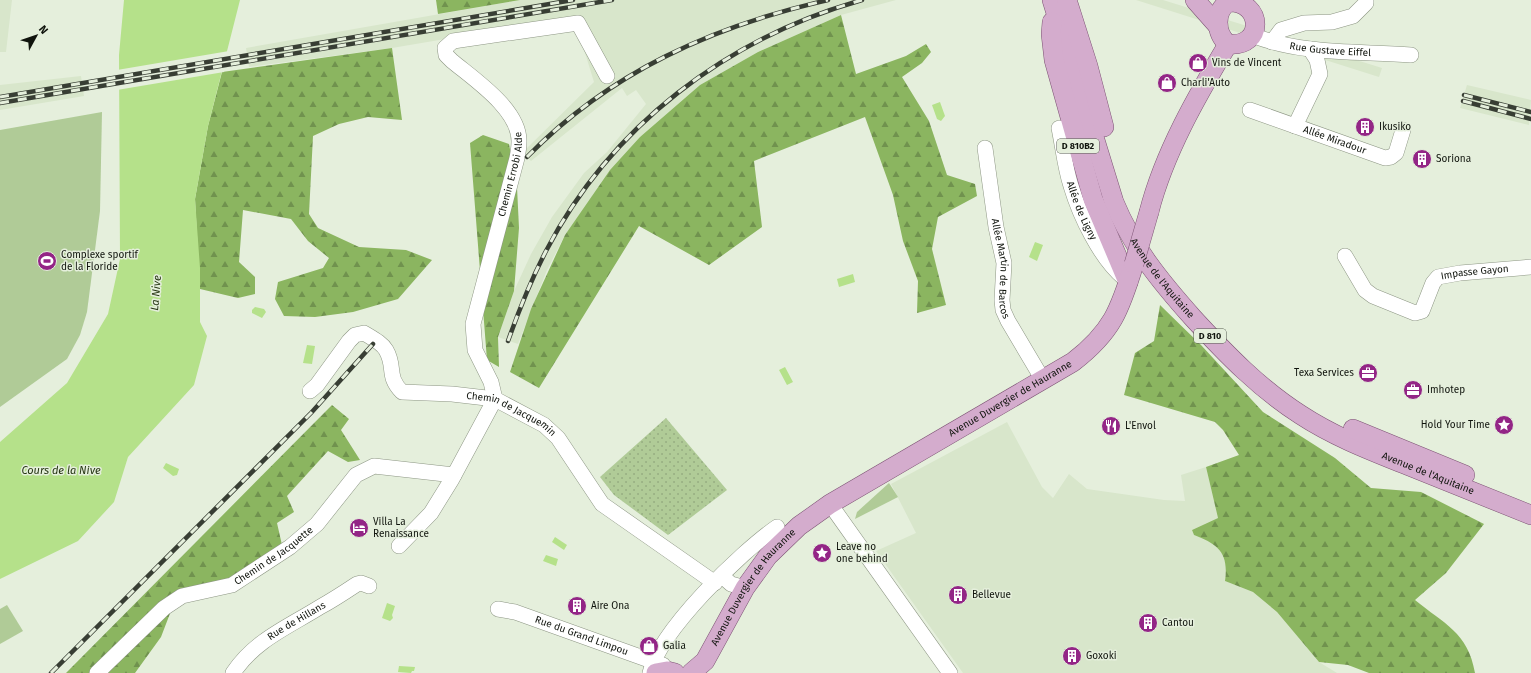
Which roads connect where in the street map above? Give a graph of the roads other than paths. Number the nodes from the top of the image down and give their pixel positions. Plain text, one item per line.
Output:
1 (1195, 0) edge
2 (1366, 0) edge
3 (1227, 2) edge
4 (1060, 3) edge
5 (1256, 17) edge
6 (1218, 26) junction
7 (1272, 42) junction
8 (1228, 44) junction
9 (1310, 49) junction
10 (1411, 55) dead end
11 (607, 76) dead end
12 (1250, 110) dead end
13 (1295, 126) junction
14 (1059, 128) dead end
15 (1403, 130) dead end
16 (985, 148) dead end
17 (1345, 256) dead end
18 (1531, 267) edge
19 (1131, 273) junction
20 (1042, 380) junction
21 (310, 391) dead end
22 (495, 399) junction
23 (454, 475) junction
24 (1531, 502) edge
25 (830, 504) junction
26 (1531, 515) edge
27 (777, 527) dead end
28 (399, 546) dead end
29 (719, 579) junction
30 (369, 586) dead end
31 (745, 588) junction
32 (498, 609) dead end
33 (661, 669) edge
34 (96, 673) edge
35 (233, 673) edge
36 (691, 673) edge
37 (950, 673) edge

1 - 6 main road
2 - 7 street
3 - 5 main road
3 - 6 main road
4 - 19 main road, D 810B2
4 - 24 main road, Avenue de l'Aquitaine / D 810
4 - 26 main road, Avenue de l'Aquitaine / D 810
5 - 7 street, Rue Gustave Eiffel
5 - 8 main road
6 - 8 main road
7 - 9 street, Rue Gustave Eiffel
8 - 19 main road, Avenue Duvergier de Hauranne, bridge
9 - 10 street, Rue Gustave Eiffel
9 - 13 street
11 - 22 street, Chemin Errobi Alde
12 - 13 street, Allée Miradour
13 - 15 street, Allée Miradour
14 - 19 street, Allée de Ligny
16 - 20 street, Allée Martin de Barcos
17 - 18 street, Impasse Gayon
19 - 20 main road, Avenue Duvergier de Hauranne
20 - 25 main road, Avenue Duvergier de Hauranne
21 - 22 street, Chemin de Jacquemin
22 - 23 street
22 - 29 street, Chemin de Jacquemin
23 - 28 street
23 - 34 street, Chemin de Jacquette
25 - 31 main road, Avenue Duvergier de Hauranne
25 - 37 street
27 - 29 street
29 - 31 street, Chemin de Jacquemin
29 - 33 street
30 - 35 street, Rue de Hillans
31 - 36 main road, Avenue Duvergier de Hauranne
32 - 33 street, Rue du Grand Limpou

